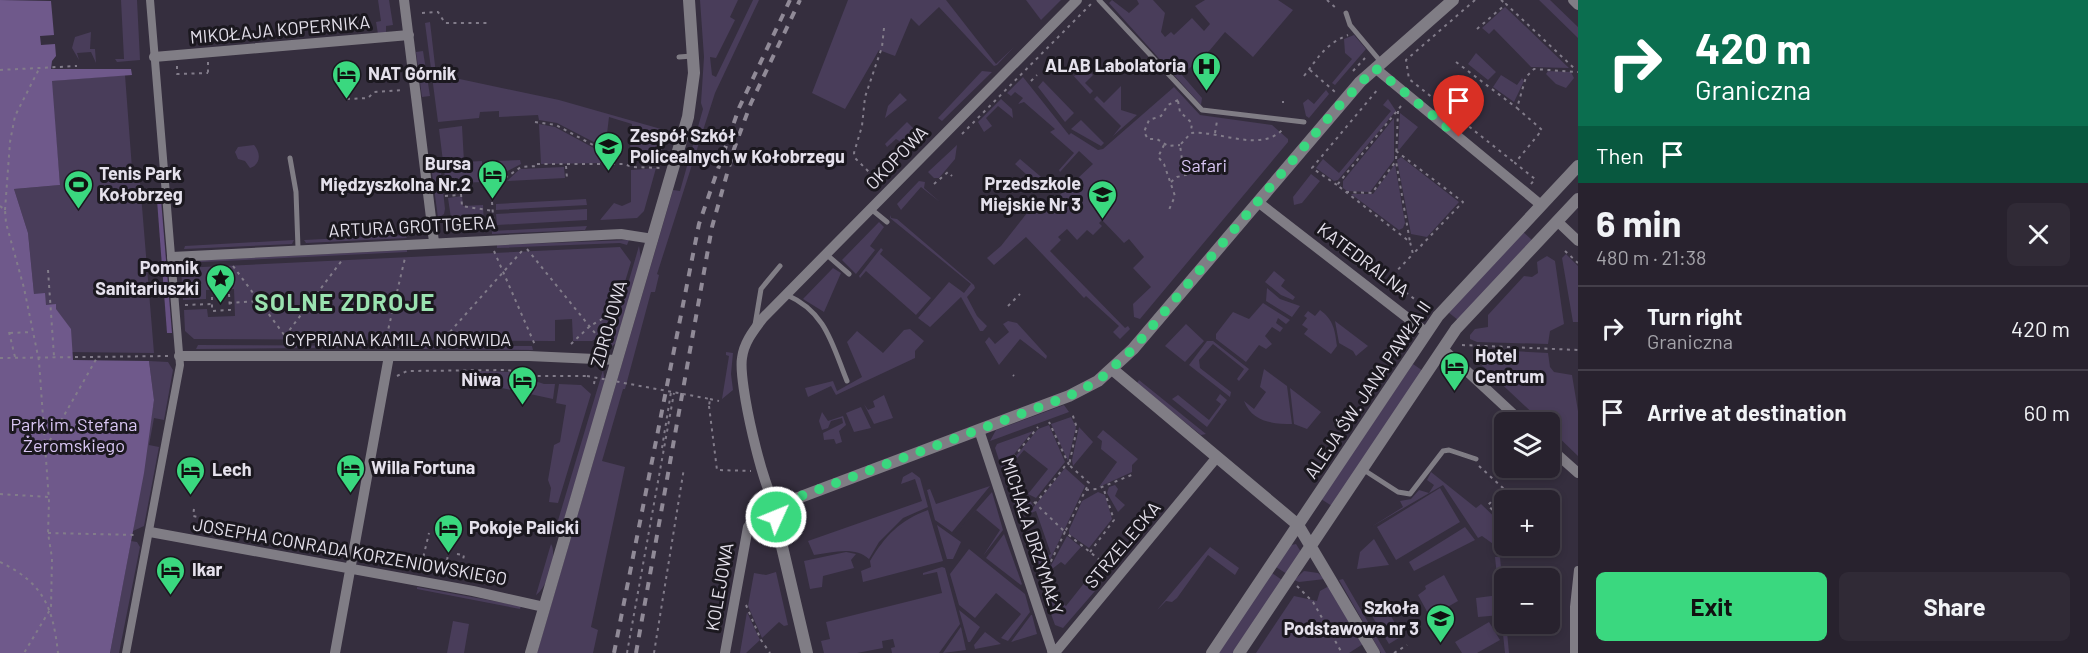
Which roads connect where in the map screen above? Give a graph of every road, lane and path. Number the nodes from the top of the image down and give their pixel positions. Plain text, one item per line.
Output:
1 (150, 0) edge
2 (404, 0) edge
3 (689, 0) edge
4 (1077, 0) edge
5 (1097, 0) edge
6 (1327, 0) edge
7 (1453, 0) edge
8 (1475, 0) edge
9 (1501, 0) edge
10 (1573, 0) edge
11 (1506, 4) junction
12 (1578, 5) edge
13 (422, 13) dead end
14 (1346, 13) joint
15 (490, 23) dead end
16 (884, 28) dead end
17 (1477, 29) dead end
18 (409, 35) junction
19 (1343, 37) dead end
20 (694, 56) junction
21 (154, 57) junction
22 (679, 57) dead end
23 (177, 62) dead end
24 (1456, 62) dead end
25 (208, 64) dead end
26 (1378, 65) junction
27 (77, 66) dead end
28 (40, 67) junction
29 (0, 70) edge
30 (1309, 70) junction
31 (1577, 71) edge
32 (1023, 74) junction
33 (1037, 75) dead end
34 (1304, 76) dead end
35 (1026, 77) dead end
36 (1030, 81) dead end
37 (1378, 89) dead end
38 (404, 90) dead end
39 (1184, 91) junction
40 (1335, 92) dead end
41 (347, 99) dead end
42 (1178, 100) junction
43 (1401, 106) dead end
44 (1517, 108) junction
45 (1398, 111) junction
46 (1218, 112) junction
47 (1289, 121) junction
48 (535, 122) dead end
49 (1304, 122) dead end
50 (1191, 133) junction
51 (1215, 134) junction
52 (958, 139) dead end
53 (1164, 145) junction
54 (1180, 145) junction
55 (1396, 151) junction
56 (290, 158) dead end
57 (1396, 160) junction
58 (1515, 163) junction
59 (609, 165) junction
60 (566, 166) junction
61 (1578, 166) edge
62 (660, 168) dead end
63 (609, 171) dead end
64 (952, 176) dead end
65 (567, 178) dead end
66 (885, 178) dead end
67 (499, 182) dead end
68 (1171, 182) junction
69 (934, 184) dead end
70 (1532, 184) dead end
71 (1337, 185) junction
72 (417, 189) dead end
73 (375, 191) dead end
74 (1346, 192) junction
75 (445, 196) dead end
76 (1578, 199) edge
77 (492, 202) dead end
78 (1258, 202) junction
79 (1541, 205) junction
80 (0, 206) edge
81 (871, 208) junction
82 (5, 210) junction
83 (493, 211) junction
84 (1168, 212) dead end
85 (1557, 221) junction
86 (887, 222) dead end
87 (494, 228) dead end
88 (653, 239) junction
89 (1578, 241) edge
90 (434, 242) junction
91 (1410, 242) junction
92 (492, 245) dead end
93 (298, 248) junction
94 (1565, 251) dead end
95 (826, 254) junction
96 (1413, 254) junction
97 (406, 255) dead end
98 (172, 257) junction
99 (343, 258) dead end
100 (1578, 263) edge
101 (232, 264) dead end
102 (780, 266) dead end
103 (48, 270) dead end
104 (503, 272) junction
105 (849, 274) dead end
106 (1020, 294) dead end
107 (786, 295) junction
108 (258, 301) junction
109 (229, 303) junction
110 (212, 304) junction
111 (1422, 304) dead end
112 (176, 306) junction
113 (1008, 306) dead end
114 (619, 309) dead end
115 (590, 326) junction
116 (755, 329) junction
117 (31, 332) junction
118 (1427, 333) junction
119 (285, 336) junction
120 (285, 342) dead end
121 (385, 343) dead end
122 (440, 343) dead end
123 (603, 343) dead end
124 (571, 344) dead end
125 (1462, 345) dead end
126 (1443, 349) junction
127 (538, 350) dead end
128 (1578, 350) edge
129 (38, 356) junction
130 (54, 356) junction
131 (98, 356) junction
132 (179, 356) junction
133 (389, 356) junction
134 (15, 357) junction
135 (0, 358) edge
136 (617, 360) junction
137 (1112, 369) junction
138 (394, 378) dead end
139 (595, 378) junction
140 (847, 381) dead end
141 (594, 384) dead end
142 (673, 392) junction
143 (710, 399) junction
144 (719, 401) dead end
145 (1510, 412) edge
146 (1072, 413) dead end
147 (1049, 422) dead end
148 (1038, 427) dead end
149 (979, 430) junction
150 (45, 448) junction
151 (1217, 457) junction
152 (1560, 457) edge
153 (1476, 459) joint
154 (1069, 465) junction
155 (684, 468) dead end
156 (752, 471) dead end
157 (1001, 472) dead end
158 (1367, 472) dead end
159 (1578, 473) edge
160 (1134, 474) dead end
161 (1103, 487) junction
162 (1086, 490) junction
163 (1503, 490) edge
164 (0, 494) edge
165 (49, 497) junction
166 (1494, 499) edge
167 (1034, 502) junction
168 (194, 509) dead end
169 (778, 509) junction
170 (1494, 512) edge
171 (1024, 514) dead end
172 (198, 517) dead end
173 (1298, 525) junction
174 (150, 532) junction
175 (1065, 532) junction
176 (48, 533) junction
177 (429, 533) dead end
178 (1312, 544) junction
179 (1090, 552) junction
180 (448, 554) dead end
181 (457, 554) dead end
182 (0, 562) edge
183 (350, 569) junction
184 (1578, 570) edge
185 (420, 571) dead end
186 (1114, 571) dead end
187 (444, 576) dead end
188 (459, 578) dead end
189 (1292, 583) dead end
190 (1039, 586) dead end
191 (746, 605) dead end
192 (544, 607) junction
193 (51, 608) junction
194 (1407, 645) dead end
195 (1052, 652) edge
196 (24, 653) edge
197 (58, 653) edge
198 (126, 653) edge
199 (335, 653) edge
200 (531, 653) edge
201 (627, 653) edge
202 (654, 653) edge
203 (725, 653) edge
204 (770, 653) edge
205 (807, 653) edge
206 (1212, 653) edge
207 (1239, 653) edge
208 (1341, 653) edge
209 (1374, 653) edge
210 (1394, 653) edge
211 (1574, 653) edge

1 - 21 street
2 - 18 street
3 - 20 street, ZDROJOWA
4 - 81 street, OKOPOWA
5 - 32 path
5 - 39 lane
6 - 14 path
7 - 26 street
8 - 58 path
9 - 11 path
10 - 12 street
11 - 17 path
11 - 31 path
13 - 15 path
14 - 26 lane
16 - 66 path
18 - 21 street, MIKOŁAJA KOPERNIKA
18 - 90 street
19 - 30 path
20 - 22 lane
20 - 88 street, ZDROJOWA
21 - 98 street
23 - 25 path
24 - 44 path
26 - 78 street
26 - 79 street
27 - 28 path
28 - 29 path
28 - 82 path
30 - 34 path
30 - 40 path
31 - 44 path
32 - 35 path
32 - 52 path
33 - 36 path
37 - 71 path
38 - 41 path
39 - 42 path
39 - 46 lane
42 - 50 path
42 - 53 path
43 - 45 path
44 - 58 path
45 - 55 path
45 - 71 path
46 - 47 lane
46 - 51 path
47 - 49 lane
47 - 51 path
48 - 59 path
50 - 51 path
50 - 54 path
53 - 54 path
53 - 68 path
54 - 68 path
55 - 57 path
55 - 96 path
56 - 93 lane
57 - 74 path
57 - 91 path
58 - 70 path
59 - 60 path
59 - 62 path
59 - 63 path
60 - 65 path
60 - 67 path
61 - 79 street, ALEJA ŚW. JANA PAWŁA II
64 - 69 path
68 - 84 path
71 - 74 path
72 - 73 path
74 - 91 path
75 - 83 path
76 - 85 street
77 - 83 path
78 - 118 street, KATEDRALNA
78 - 137 street
79 - 85 street
79 - 118 street, ALEJA ŚW. JANA PAWŁA II
80 - 82 path
81 - 86 lane
81 - 95 street, OKOPOWA
82 - 117 path
83 - 87 path
85 - 89 street
85 - 126 street
88 - 90 street, ARTURA GROTTGERA
88 - 136 street, ZDROJOWA
90 - 93 street, ARTURA GROTTGERA
91 - 96 path
92 - 104 path
93 - 98 street, ARTURA GROTTGERA
94 - 100 path
95 - 105 lane
95 - 107 street, OKOPOWA
96 - 111 path
97 - 121 path
98 - 112 street
99 - 119 path
101 - 108 path
102 - 116 lane
103 - 130 path
104 - 115 path
104 - 122 path
104 - 127 path
106 - 113 path
107 - 116 street, OKOPOWA
107 - 140 lane
108 - 109 path
108 - 119 path
109 - 110 path
109 - 110 path
110 - 112 path
112 - 132 street
114 - 115 path
115 - 123 path
115 - 124 path
116 - 169 street, OKOPOWA
117 - 129 path
117 - 134 path
118 - 126 street, KATEDRALNA
118 - 173 street, ALEJA ŚW. JANA PAWŁA II
119 - 120 path
125 - 128 path
126 - 145 street, KATEDRALNA
126 - 178 street
129 - 130 path
129 - 134 path
129 - 150 path
130 - 131 path
131 - 132 path
131 - 150 path
132 - 133 street, CYPRIANA KAMILA NORWIDA
132 - 174 street
133 - 136 street, CYPRIANA KAMILA NORWIDA
133 - 183 street
134 - 135 path
136 - 192 street, ZDROJOWA
137 - 149 street
137 - 151 street
138 - 139 path
139 - 141 path, bridge
139 - 142 path, bridge
142 - 143 path, bridge
142 - 201 path, bridge
143 - 144 path
143 - 156 path
146 - 154 path
147 - 154 path
148 - 157 path
149 - 169 street
149 - 195 street, MICHAŁA DRZYMAŁY
150 - 165 path
151 - 173 street
151 - 195 street, STRZELECKA
152 - 159 street
153 - 158 lane
153 - 163 path
154 - 162 path
154 - 167 path
155 - 202 path
160 - 161 path
161 - 162 path
161 - 179 path
162 - 175 path
164 - 165 path
165 - 176 path
166 - 170 path
167 - 171 path
167 - 175 path
168 - 172 path
169 - 203 street, KOLEJOWA
169 - 205 street
173 - 178 street
173 - 206 street, ALEJA ŚW. JANA PAWŁA II
174 - 176 path
174 - 183 street, JOSEPHA CONRADA KORZENIOWSKIEGO
174 - 198 street
175 - 179 path
175 - 190 path
176 - 193 path
177 - 185 path
178 - 207 street
178 - 209 street
179 - 186 path
180 - 187 path
181 - 188 path
182 - 193 path
183 - 192 street, JOSEPHA CONRADA KORZENIOWSKIEGO
183 - 199 street
184 - 211 street
189 - 208 path
191 - 204 path
192 - 200 street, ZDROJOWA
193 - 196 path
193 - 197 path
194 - 210 path

